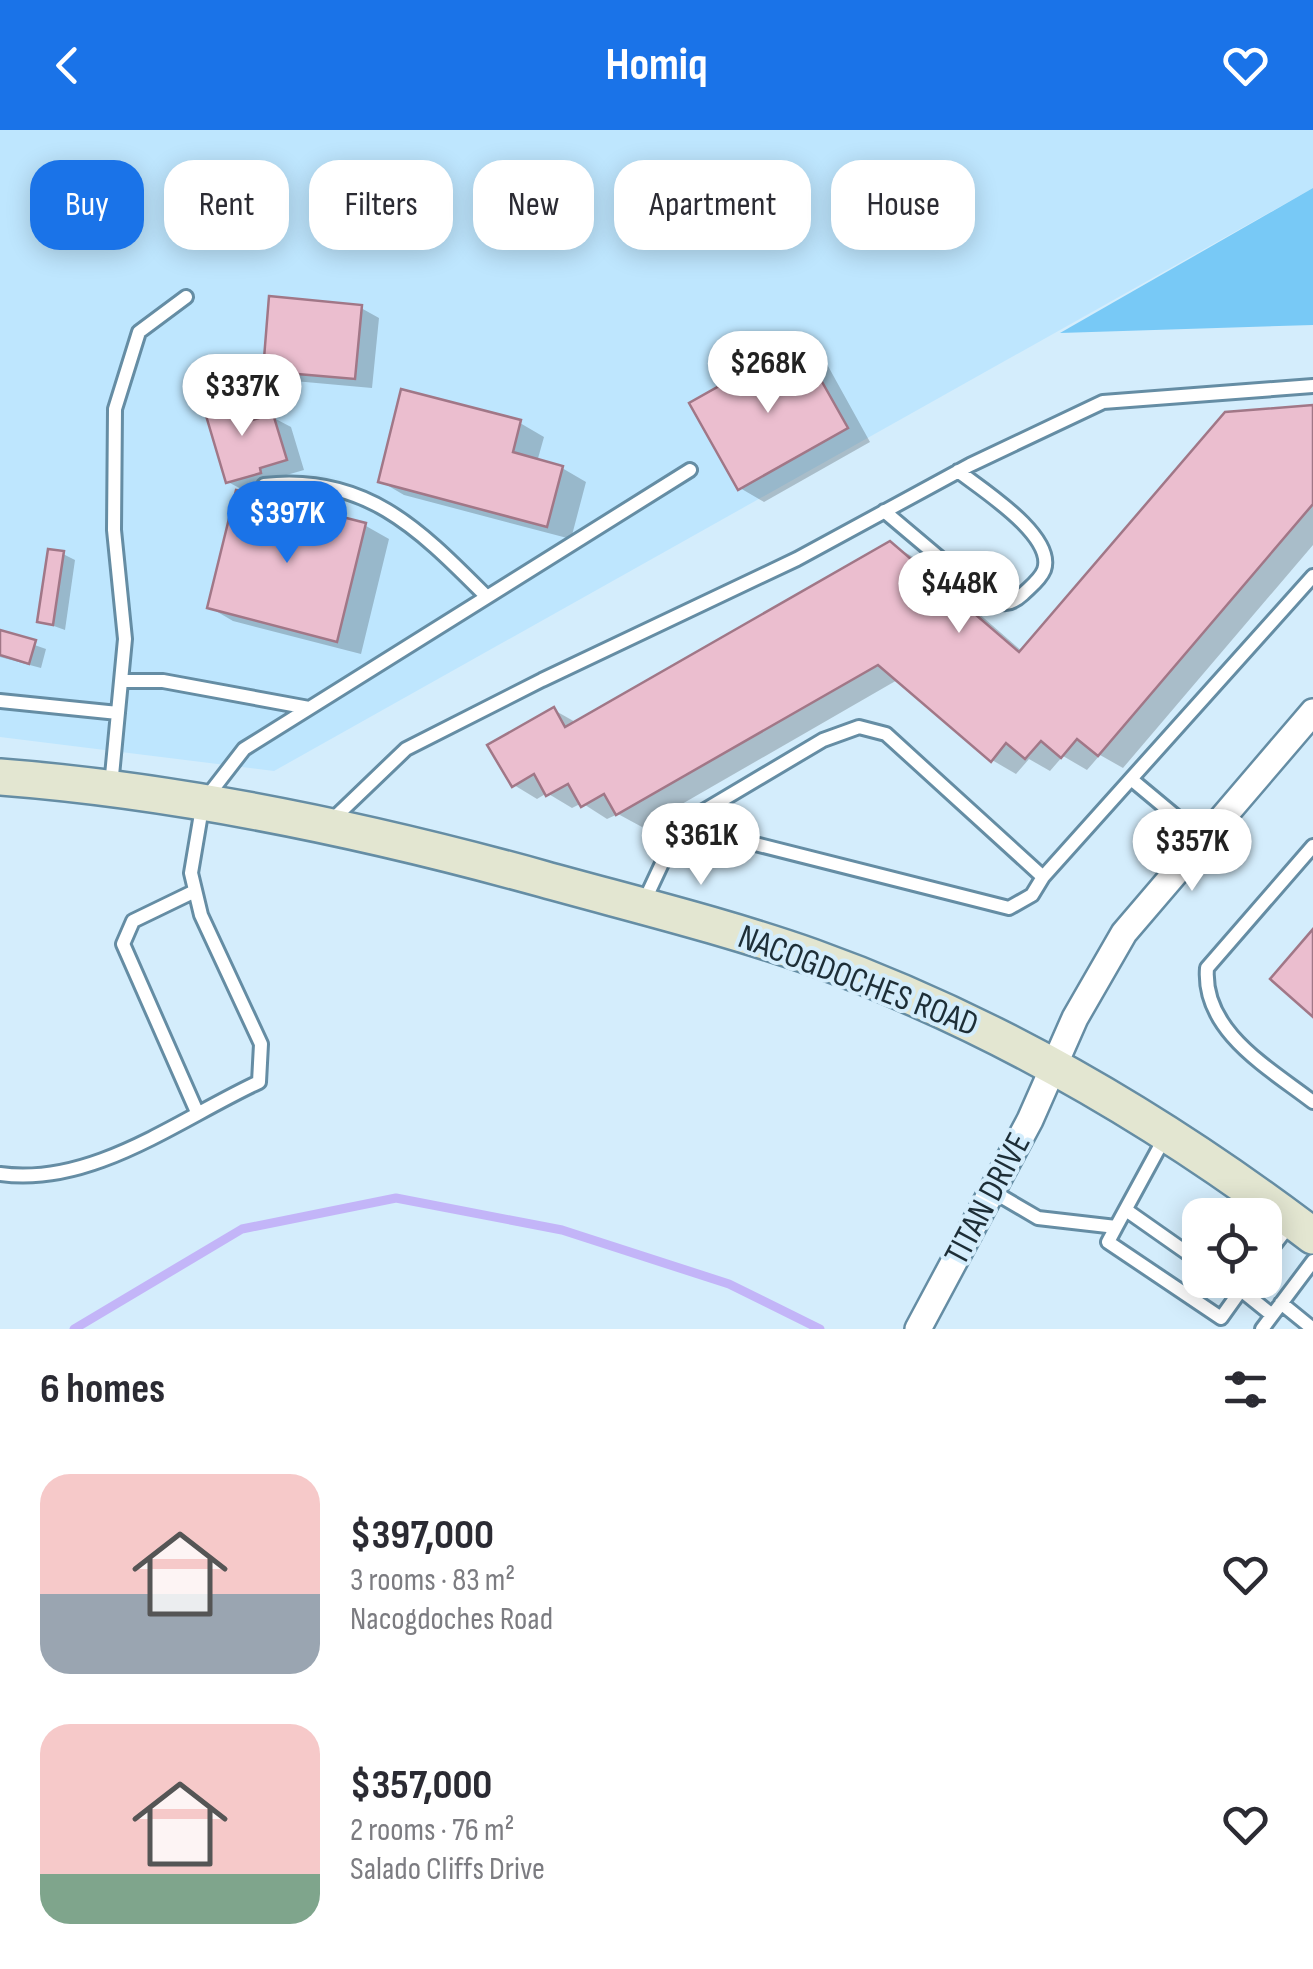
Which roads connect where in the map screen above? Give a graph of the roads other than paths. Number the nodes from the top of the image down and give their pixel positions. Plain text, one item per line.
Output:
1 (186, 297) dead end
2 (1313, 386) edge
3 (690, 470) dead end
4 (958, 471) junction
5 (264, 486) dead end
6 (884, 511) junction
7 (1313, 576) edge
8 (487, 597) junction
9 (121, 681) junction
10 (0, 701) edge
11 (310, 708) junction
12 (1313, 712) edge
13 (118, 714) junction
14 (0, 777) edge
15 (1130, 779) junction
16 (110, 789) junction
17 (202, 802) junction
18 (326, 826) junction
19 (680, 826) junction
20 (1202, 840) junction
21 (1313, 846) edge
22 (1043, 877) junction
23 (195, 890) junction
24 (642, 906) junction
25 (1052, 1066) junction
26 (1313, 1102) edge
27 (197, 1112) junction
28 (1167, 1134) junction
29 (0, 1174) edge
30 (992, 1191) junction
31 (1126, 1210) junction
32 (1116, 1226) junction
33 (1303, 1229) edge
34 (1282, 1244) edge
35 (1182, 1249) edge
36 (1313, 1261) edge
37 (1182, 1292) edge
38 (1191, 1298) edge
39 (1235, 1298) edge
40 (1256, 1298) edge
41 (1281, 1303) junction
42 (1272, 1315) junction
43 (1310, 1328) edge
44 (918, 1329) edge
45 (1262, 1329) edge

1 - 9 lane
2 - 4 lane
3 - 8 lane
4 - 6 lane
4 - 6 lane
5 - 8 lane
6 - 18 lane
7 - 15 lane
8 - 11 lane
9 - 11 lane
9 - 13 lane
10 - 13 lane
11 - 17 lane
12 - 20 street, TITAN DRIVE
13 - 16 lane
14 - 16 main road, NACOGDOCHES ROAD
15 - 20 lane
15 - 22 lane
16 - 17 main road, NACOGDOCHES ROAD
17 - 18 main road, NACOGDOCHES ROAD
17 - 23 lane
18 - 24 main road, NACOGDOCHES ROAD
19 - 22 lane
19 - 22 lane
19 - 24 lane
20 - 25 street, TITAN DRIVE
21 - 26 lane
23 - 27 lane
23 - 27 lane
24 - 25 main road, NACOGDOCHES ROAD
25 - 28 main road, NACOGDOCHES ROAD
25 - 30 street, TITAN DRIVE
27 - 29 lane
28 - 31 lane
28 - 33 main road, NACOGDOCHES ROAD
30 - 32 lane
30 - 44 street, TITAN DRIVE
31 - 32 lane
31 - 35 lane
32 - 37 lane
33 - 34 lane
36 - 41 lane
38 - 39 lane
40 - 42 lane
41 - 42 lane
41 - 43 lane
42 - 45 lane

